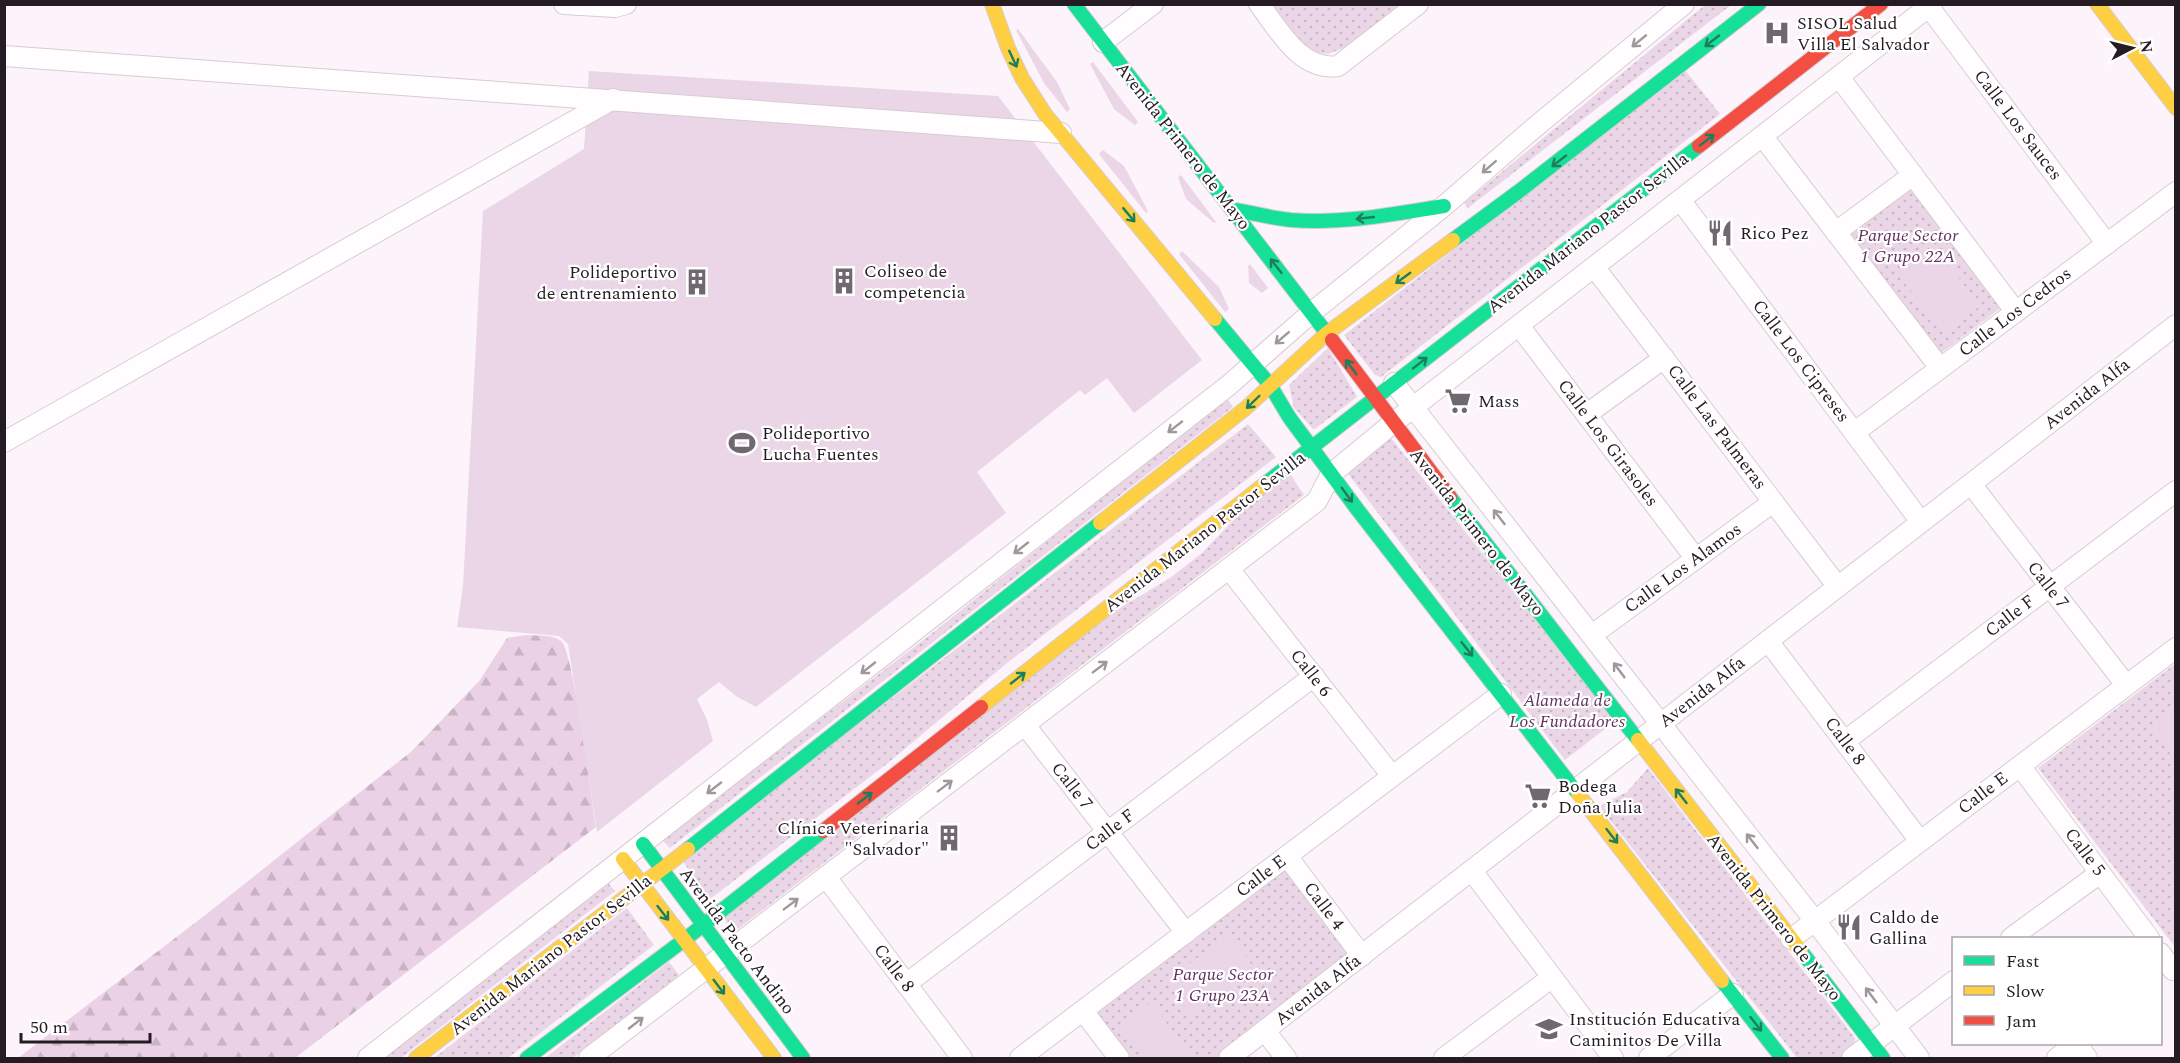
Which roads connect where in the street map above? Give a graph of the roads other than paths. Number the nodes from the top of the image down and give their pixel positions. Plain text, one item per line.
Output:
1 (564, 4) edge
2 (626, 4) edge
3 (992, 4) edge
4 (1074, 4) edge
5 (1153, 4) edge
6 (1259, 4) edge
7 (1418, 4) edge
8 (1684, 4) edge
9 (1758, 4) edge
10 (1881, 4) edge
11 (2097, 4) edge
12 (1930, 6) edge
13 (1103, 42) junction
14 (4, 56) edge
15 (1839, 77) junction
16 (613, 99) junction
17 (2175, 108) edge
18 (1061, 134) junction
19 (1763, 137) junction
20 (1913, 175) junction
21 (2175, 192) edge
22 (1681, 201) junction
23 (1444, 206) junction
24 (1232, 209) junction
25 (1836, 232) junction
26 (2107, 244) junction
27 (1595, 268) junction
28 (2016, 312) junction
29 (1311, 313) junction
30 (2175, 326) edge
31 (1520, 327) junction
32 (1326, 334) junction
33 (1664, 358) junction
34 (1252, 364) junction
35 (1940, 369) junction
36 (1394, 383) junction
37 (1270, 385) junction
38 (1375, 399) junction
39 (1413, 408) junction
40 (1587, 414) junction
41 (1393, 423) junction
42 (1855, 432) junction
43 (4, 442) edge
44 (1312, 448) junction
45 (1331, 474) junction
46 (1971, 484) junction
47 (2175, 491) edge
48 (1773, 502) junction
49 (1921, 522) junction
50 (1696, 559) junction
51 (1229, 569) junction
52 (2049, 586) junction
53 (1838, 587) junction
54 (1592, 635) junction
55 (1768, 641) junction
56 (2175, 648) edge
57 (1314, 676) junction
58 (2126, 685) junction
59 (1501, 694) junction
60 (1661, 724) junction
61 (1024, 725) junction
62 (1639, 741) junction
63 (1845, 741) junction
64 (2020, 766) junction
65 (1392, 777) junction
66 (1576, 790) junction
67 (1107, 832) junction
68 (1920, 841) junction
69 (643, 844) junction
70 (1287, 856) junction
71 (622, 860) junction
72 (662, 869) junction
73 (1472, 871) junction
74 (2100, 873) junction
75 (826, 877) junction
76 (642, 885) junction
77 (1815, 921) junction
78 (703, 925) junction
79 (1186, 933) junction
80 (2015, 937) edge
81 (2148, 937) edge
82 (1791, 939) junction
83 (684, 940) junction
84 (725, 954) junction
85 (1362, 956) junction
86 (2162, 957) edge
87 (706, 969) junction
88 (2170, 973) edge
89 (1551, 978) junction
90 (1952, 982) edge
91 (906, 984) junction
92 (1733, 994) junction
93 (1083, 1011) junction
94 (1894, 1025) junction
95 (1265, 1031) junction
96 (2075, 1045) edge
97 (2077, 1045) edge
98 (1877, 1051) edge
99 (611, 1052) edge
100 (368, 1059) edge
101 (416, 1059) edge
102 (527, 1059) edge
103 (590, 1059) edge
104 (774, 1059) edge
105 (803, 1059) edge
106 (962, 1059) edge
107 (1020, 1059) edge
108 (1119, 1059) edge
109 (1229, 1059) edge
110 (1286, 1059) edge
111 (1444, 1059) edge
112 (1613, 1059) edge
113 (1649, 1059) edge
114 (1782, 1059) edge
115 (1852, 1059) edge
116 (1919, 1059) edge
117 (2057, 1059) edge
118 (2087, 1059) edge

1 - 2 street
3 -> 18 main road
4 - 13 main road, Avenida Primero de Mayo
5 - 13 street
6 - 7 street
8 -> 23 street, Avenida Mariano Pastor Sevilla
9 -> 32 main road, Avenida Mariano Pastor Sevilla
36 -> 10 main road, Avenida Mariano Pastor Sevilla
11 - 17 main road
12 - 15 street, Avenida Mariano Pastor Sevilla
12 - 26 street, Calle Los Sauces
13 - 24 main road, Avenida Primero de Mayo
14 - 16 street
15 - 19 street, Avenida Mariano Pastor Sevilla
15 - 20 street
16 - 18 street
16 - 43 street
18 -> 34 main road
19 - 22 street, Avenida Mariano Pastor Sevilla
19 - 25 street
20 - 25 street
20 - 28 street
21 - 26 street, Calle Los Cedros
22 - 27 street, Avenida Mariano Pastor Sevilla
22 - 42 street, Calle Los Cipreses
23 -> 24 main road
23 - 29 street, Avenida Mariano Pastor Sevilla
29 -> 24 main road, Avenida Primero de Mayo
25 - 35 street
26 - 28 street, Calle Los Cedros
27 - 31 street, Avenida Mariano Pastor Sevilla
27 - 33 street, Calle Las Palmeras
28 - 35 street, Calle Los Cedros
29 - 32 main road, Avenida Primero de Mayo
29 -> 34 street, Avenida Mariano Pastor Sevilla
30 - 46 street, Avenida Alfa
31 - 39 street, Avenida Mariano Pastor Sevilla
31 - 40 street, Calle Los Girasoles
32 - 37 main road, Avenida Mariano Pastor Sevilla
38 -> 32 main road, Avenida Primero de Mayo
33 - 40 street
33 - 48 street, Calle Las Palmeras
34 - 37 main road
34 -> 69 street, Avenida Mariano Pastor Sevilla
35 - 42 street, Calle Los Cedros
36 - 38 main road, Avenida Mariano Pastor Sevilla
36 - 39 street, Avenida Primero de Mayo
37 - 44 main road
37 -> 72 main road, Avenida Mariano Pastor Sevilla
38 - 41 main road, Avenida Primero de Mayo
38 - 44 main road, Avenida Mariano Pastor Sevilla
39 - 41 street, Avenida Mariano Pastor Sevilla
54 -> 39 street, Avenida Primero de Mayo
40 - 50 street, Calle Los Girasoles
41 - 45 street, Avenida Mariano Pastor Sevilla
41 - 62 main road, Avenida Primero de Mayo
42 - 49 street, Calle Los Cipreses
44 - 45 main road
78 -> 44 main road, Avenida Mariano Pastor Sevilla
45 - 51 street, Avenida Mariano Pastor Sevilla
45 -> 59 main road
46 - 49 street, Avenida Alfa
46 - 52 street, Calle 7
47 - 52 street, Calle F
48 - 50 street, Calle Los Alamos
48 - 53 street, Calle Las Palmeras
49 - 53 street, Avenida Alfa
50 - 54 street, Calle Los Alamos
51 - 57 street, Calle 6
61 -> 51 street, Avenida Mariano Pastor Sevilla
52 - 58 street, Calle 7
52 - 63 street, Calle F
53 - 55 street, Avenida Alfa
60 -> 54 street, Avenida Primero de Mayo
55 - 60 street, Avenida Alfa
55 - 63 street, Calle 8
56 - 58 street, Calle E
57 - 65 street, Calle 6
57 - 67 street, Calle F
58 - 64 street, Calle E
59 - 65 street, Calle E
59 - 66 main road
60 - 62 street, Avenida Alfa
77 -> 60 street, Avenida Primero de Mayo
61 - 67 street, Calle 7
75 -> 61 street, Avenida Mariano Pastor Sevilla
62 - 66 street, Avenida Alfa
82 -> 62 main road, Avenida Primero de Mayo
63 - 68 street, Calle 8
64 - 68 street, Calle E
64 - 74 street, Calle 5
65 - 70 street, Calle E
66 - 73 street, Avenida Alfa
66 -> 92 main road
67 - 79 street, Calle 7
67 - 91 street, Calle F
68 - 77 street, Calle E
69 - 71 street, Avenida Mariano Pastor Sevilla
69 - 72 main road, Avenida Pacto Andino
70 - 79 street, Calle E
70 - 85 street, Calle 4
71 - 76 main road
71 - 100 street, Avenida Mariano Pastor Sevilla
72 - 76 main road, Avenida Mariano Pastor Sevilla
72 - 78 main road, Avenida Pacto Andino
73 - 85 street, Avenida Alfa
73 - 89 street
74 - 80 street
74 - 81 street, Calle 5
84 -> 75 street, Avenida Mariano Pastor Sevilla
75 - 91 street, Calle 8
76 -> 83 main road
76 - 101 main road, Avenida Mariano Pastor Sevilla
77 - 82 street, Calle E
94 -> 77 street, Avenida Primero de Mayo
78 - 83 main road, Avenida Mariano Pastor Sevilla
78 - 84 main road, Avenida Pacto Andino
79 - 93 street, Calle E
82 - 98 main road, Avenida Primero de Mayo
83 - 87 main road
83 - 102 main road, Avenida Mariano Pastor Sevilla
84 - 87 street, Avenida Mariano Pastor Sevilla
84 - 105 main road, Avenida Pacto Andino
85 - 95 street, Avenida Alfa
86 - 88 street
99 -> 87 street, Avenida Mariano Pastor Sevilla
87 -> 104 main road
89 - 111 street
89 - 112 street
90 - 94 street
91 - 106 street, Calle 8
92 - 113 street
92 -> 114 main road
93 - 107 street, Calle E
93 - 108 street
94 - 98 street
94 - 116 street, Avenida Primero de Mayo
95 - 109 street, Avenida Alfa
95 - 110 street
96 - 117 street
97 - 118 street
98 - 115 street
99 - 103 street, Avenida Mariano Pastor Sevilla

